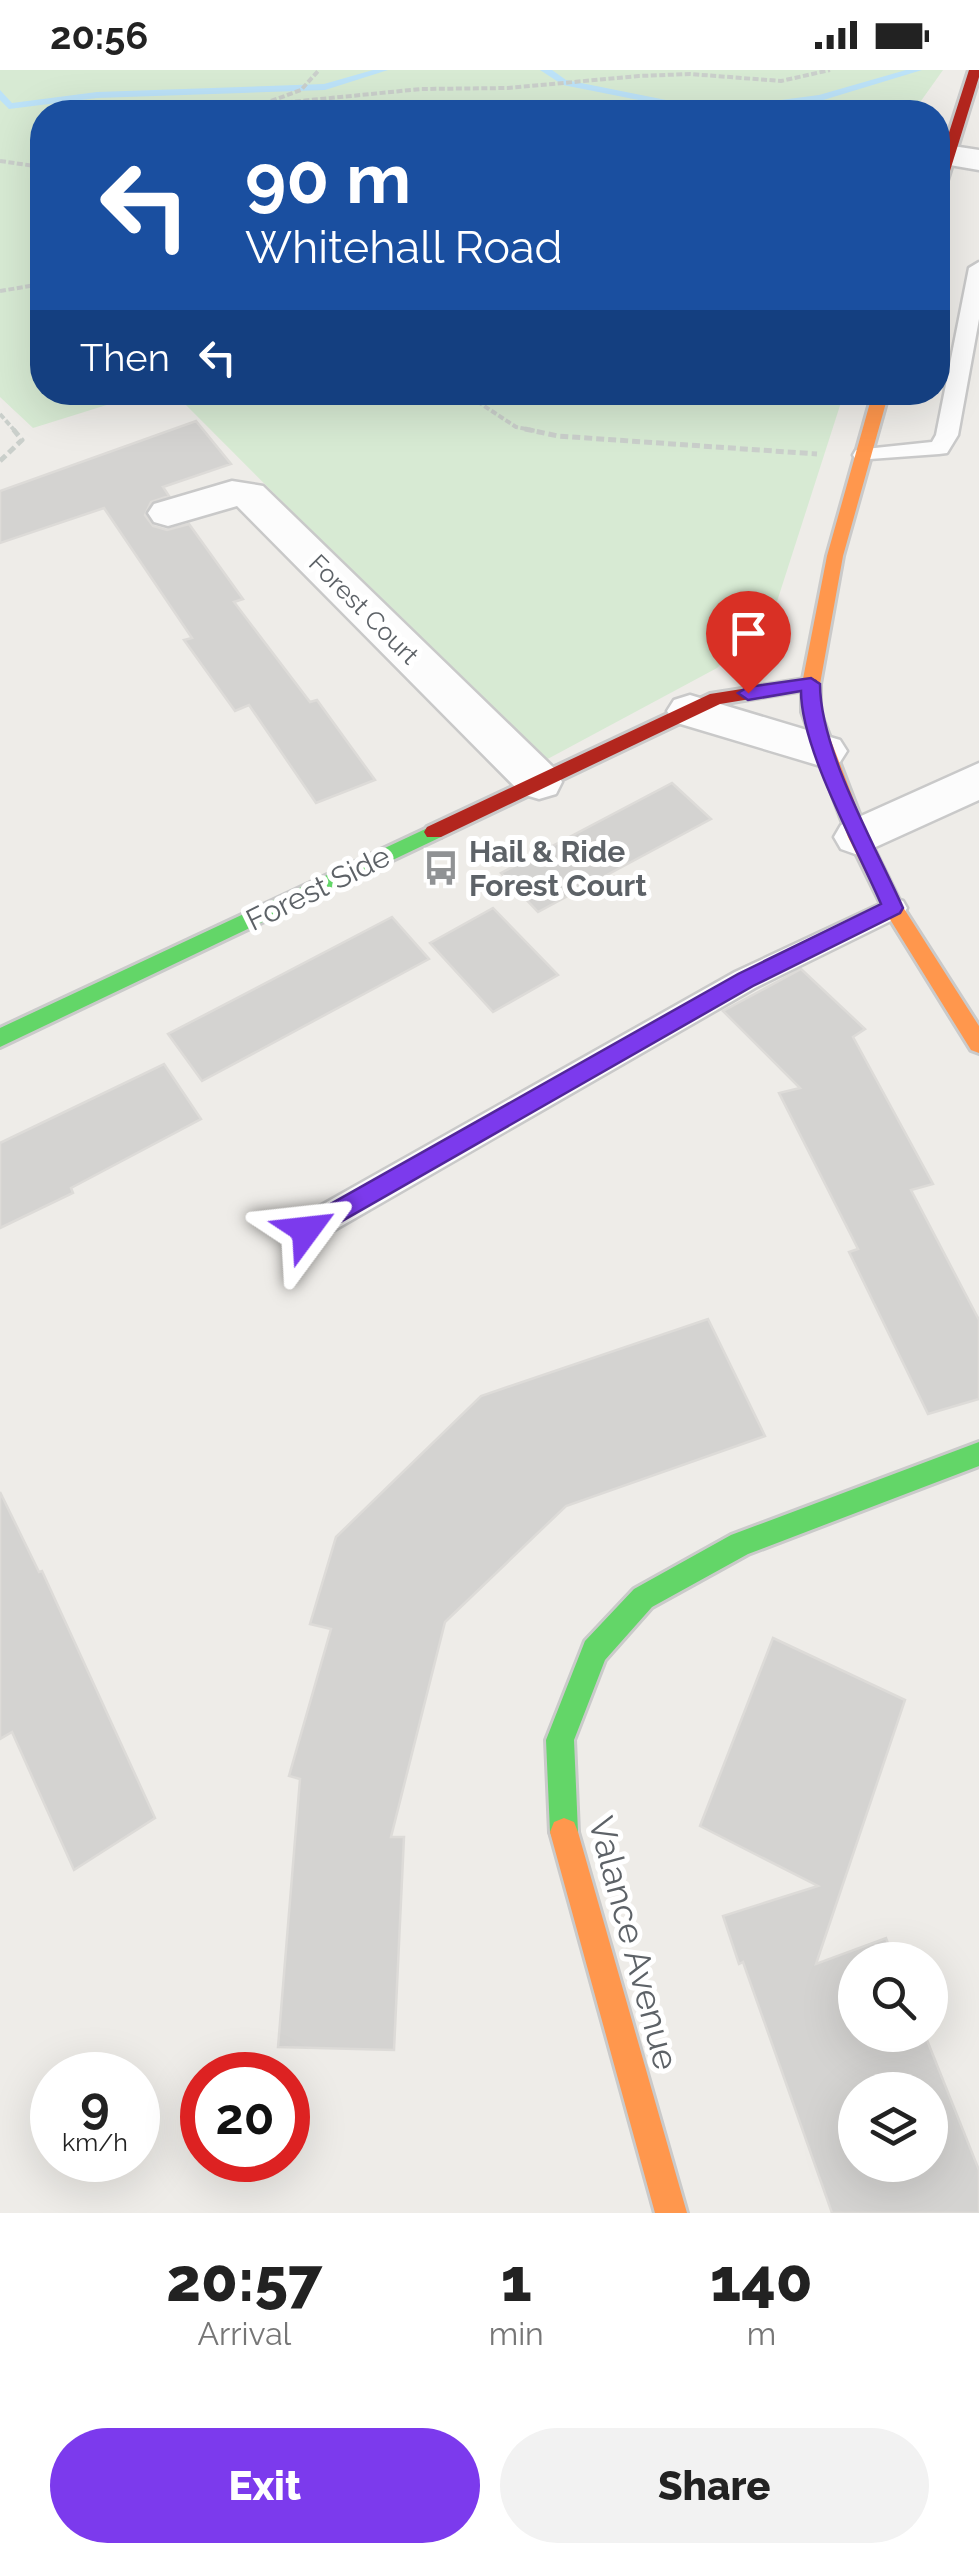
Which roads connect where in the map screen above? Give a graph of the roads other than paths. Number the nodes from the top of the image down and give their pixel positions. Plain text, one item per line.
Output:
1 (975, 72) edge
2 (950, 147) edge
3 (979, 160) edge
4 (950, 169) edge
5 (979, 268) edge
6 (877, 405) edge
7 (864, 455) junction
8 (168, 513) dead end
9 (811, 684) junction
10 (690, 711) junction
11 (824, 751) junction
12 (979, 780) edge
13 (538, 782) junction
14 (858, 836) junction
15 (893, 908) junction
16 (0, 1038) edge
17 (979, 1044) edge
18 (306, 1230) dead end
19 (979, 1454) edge
20 (672, 2213) edge

1 - 2 street
3 - 4 street
5 - 7 lane
6 - 7 street
7 - 9 street
8 - 13 street, Forest Court
9 - 10 street, Forest Side
9 - 11 street
10 - 11 street
10 - 13 street, Forest Side
11 - 14 street
12 - 14 street
13 - 16 street, Forest Side
14 - 15 street
15 - 17 street
15 - 18 lane
19 - 20 street, Valance Avenue

